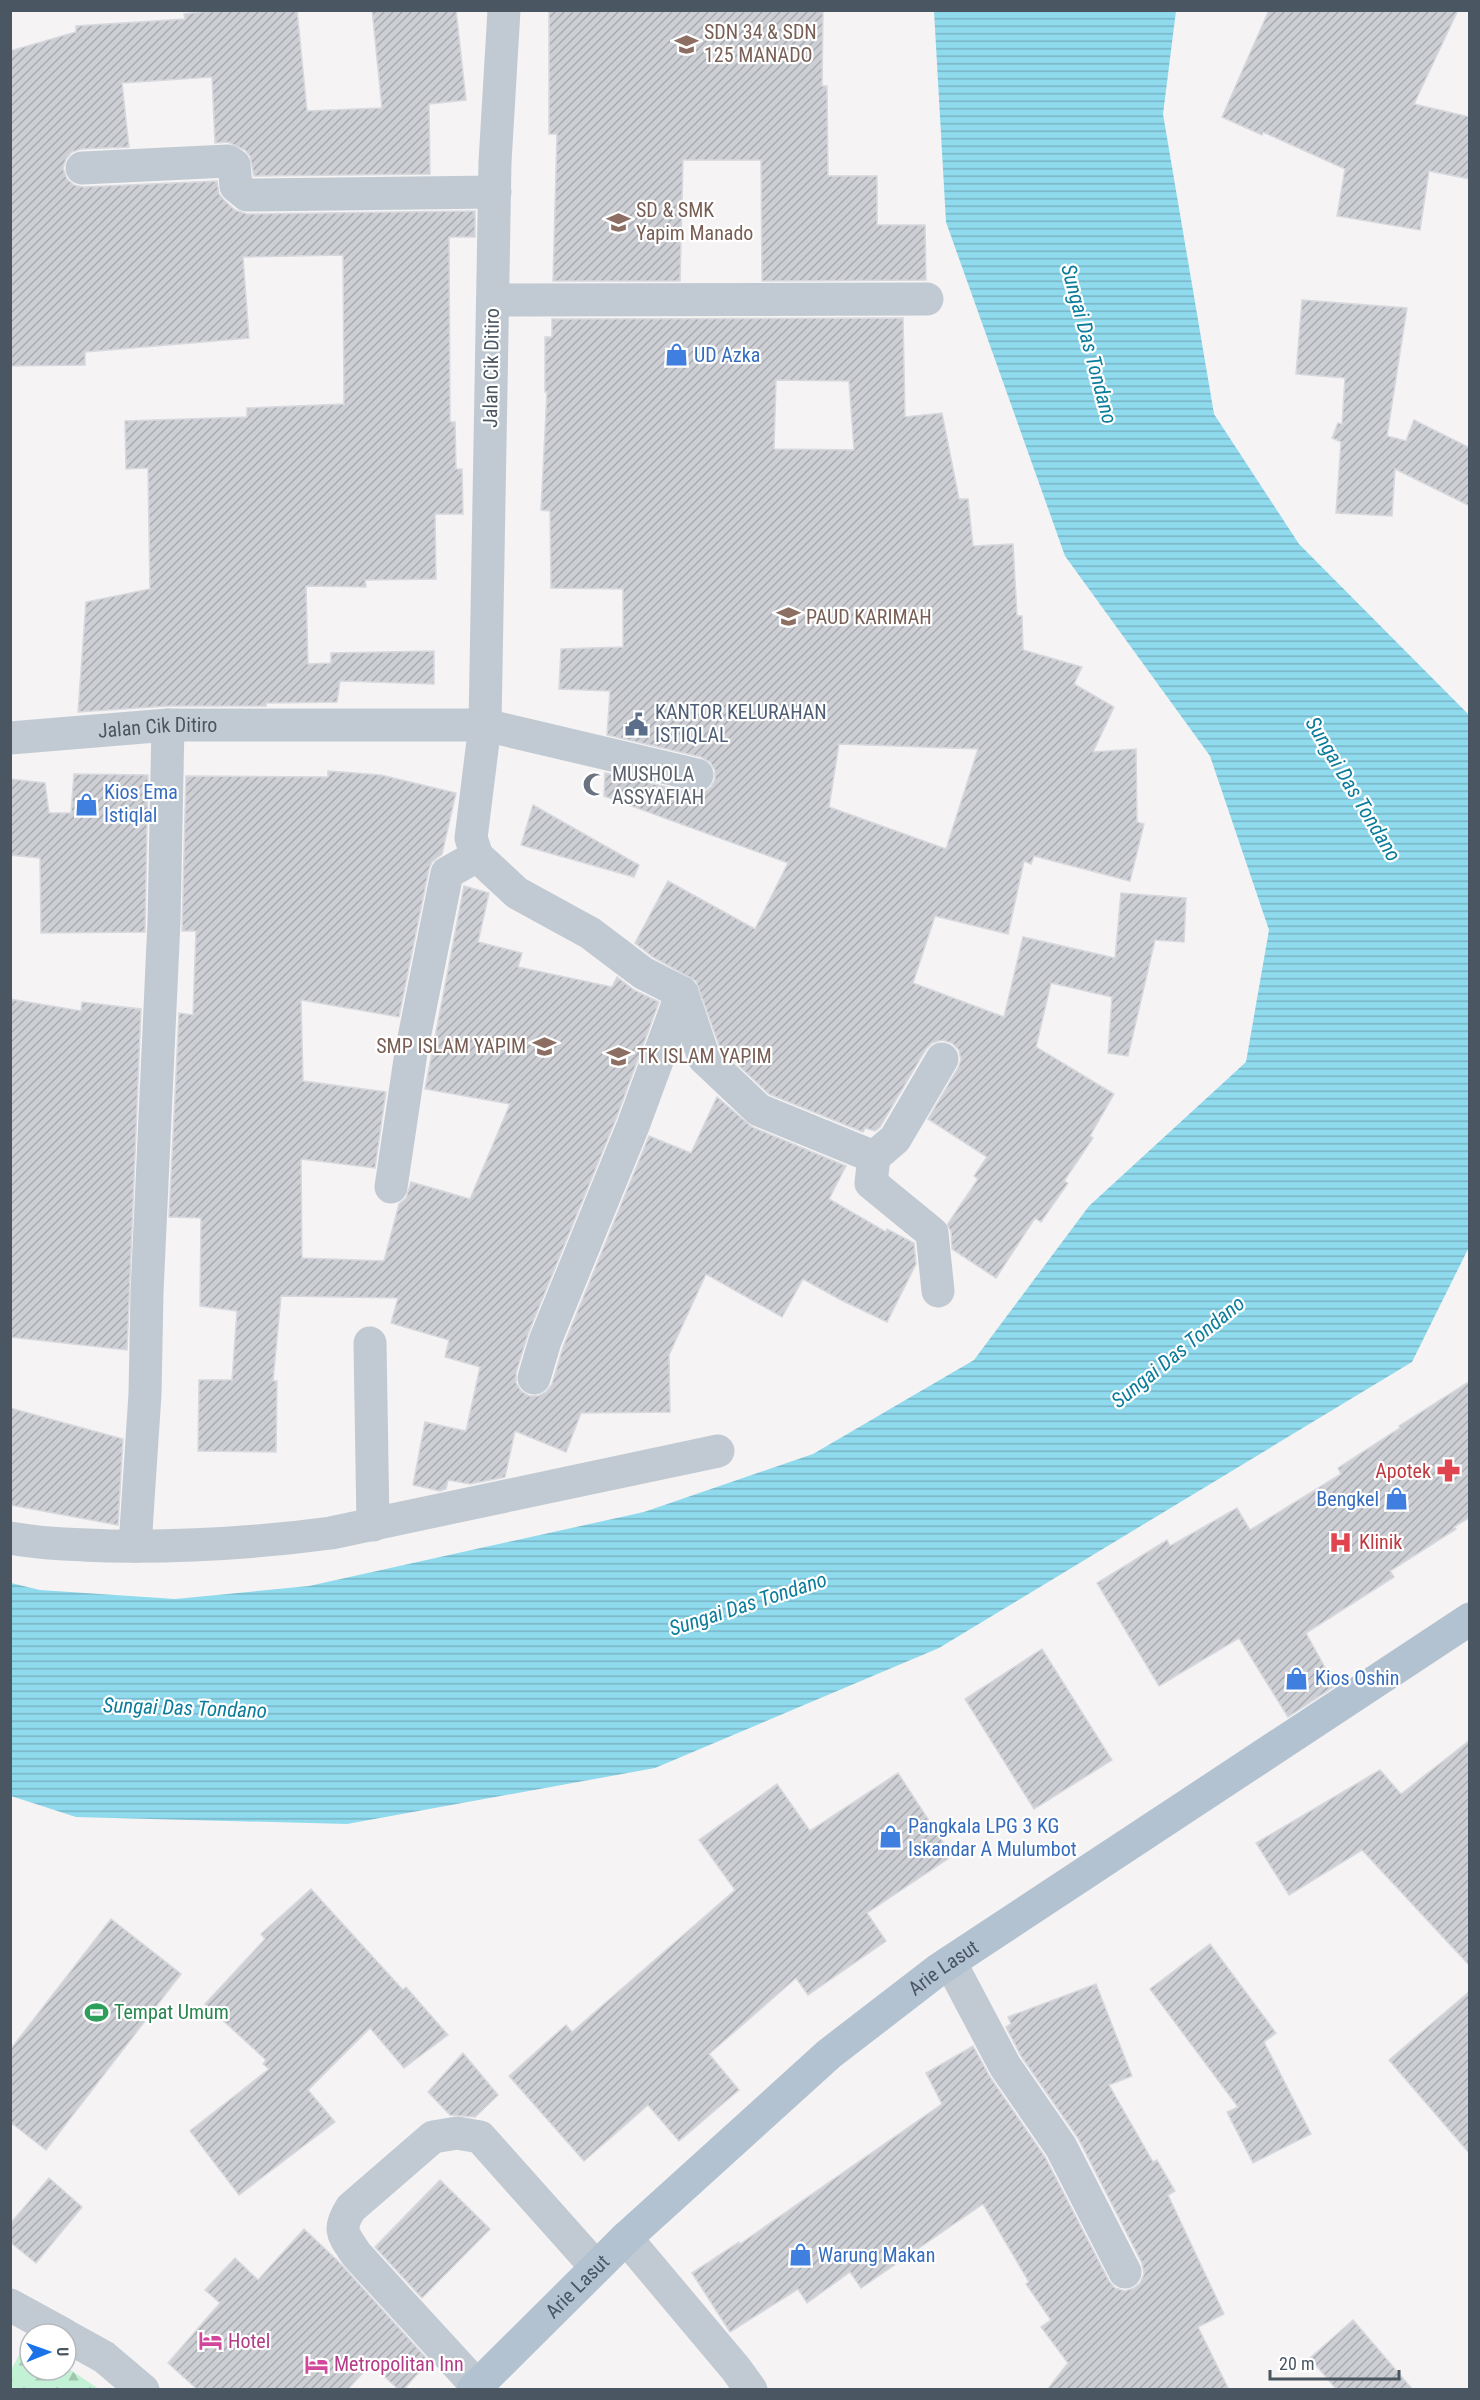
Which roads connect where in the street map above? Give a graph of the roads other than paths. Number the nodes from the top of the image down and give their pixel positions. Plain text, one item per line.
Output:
1 (504, 10) edge
2 (82, 168) dead end
3 (495, 192) junction
4 (927, 299) dead end
5 (493, 300) junction
6 (168, 725) junction
7 (485, 725) junction
8 (10, 738) edge
9 (697, 776) dead end
10 (477, 856) junction
11 (682, 993) junction
12 (942, 1059) dead end
13 (874, 1157) junction
14 (391, 1187) dead end
15 (938, 1292) dead end
16 (370, 1343) dead end
17 (534, 1378) dead end
18 (718, 1450) dead end
19 (373, 1525) junction
20 (10, 1538) edge
21 (135, 1546) junction
22 (1470, 1619) edge
23 (950, 1962) junction
24 (626, 2238) junction
25 (596, 2267) junction
26 (1125, 2272) dead end
27 (10, 2305) edge
28 (41, 2322) edge
29 (78, 2343) edge
30 (475, 2388) edge
31 (143, 2390) edge
32 (751, 2390) edge

1 - 3 street, Jalan Cik Ditiro
2 - 3 street
3 - 5 street, Jalan Cik Ditiro
4 - 5 street
5 - 7 street, Jalan Cik Ditiro
6 - 7 street, Jalan Cik Ditiro
6 - 8 street, Jalan Cik Ditiro
6 - 21 street
7 - 9 street, Jalan Cik Ditiro
7 - 10 street
10 - 11 street
10 - 14 street
11 - 13 street
11 - 17 street
12 - 13 street
13 - 15 street
16 - 19 street
18 - 19 street
19 - 21 street
20 - 21 street
22 - 23 main road, Arie Lasut
23 - 24 main road, Arie Lasut
23 - 26 street
24 - 25 main road, Arie Lasut
24 - 32 street
25 - 30 main road, Arie Lasut
25 - 30 street
27 - 28 street
29 - 31 street

